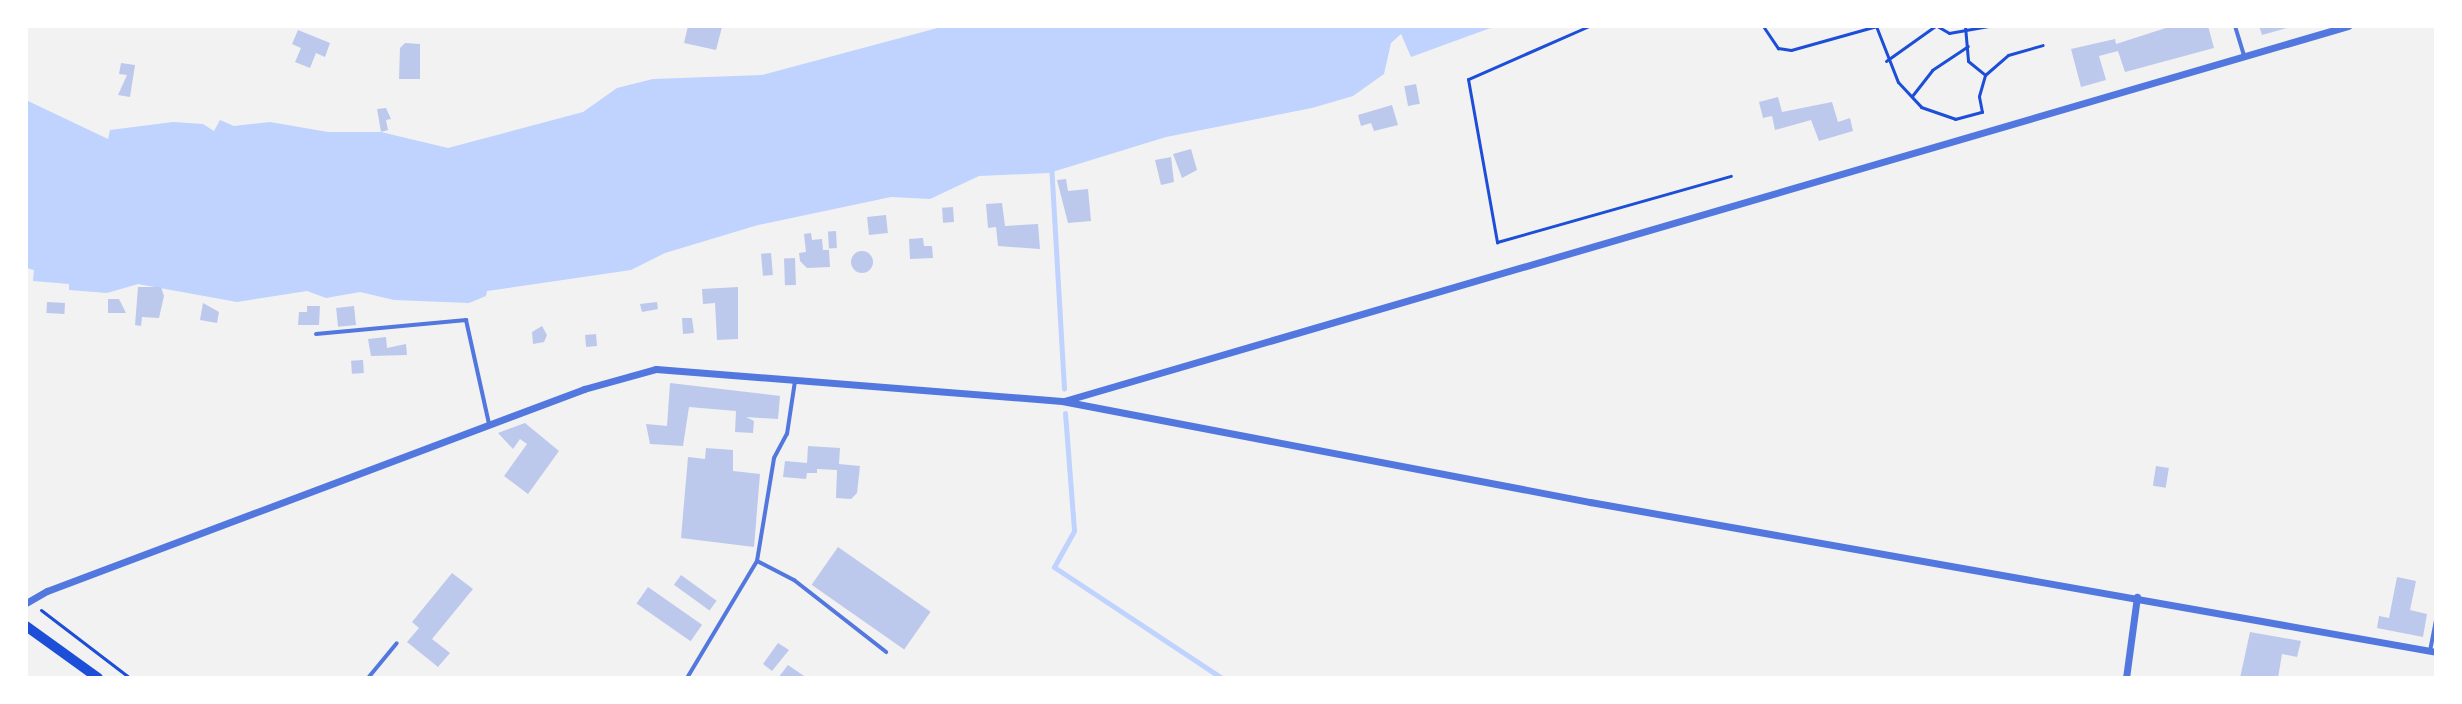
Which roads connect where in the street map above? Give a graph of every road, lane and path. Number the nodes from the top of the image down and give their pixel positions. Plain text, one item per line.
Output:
1 (1589, 26) edge
2 (1763, 26) edge
3 (1876, 26) edge
4 (1936, 26) edge
5 (1965, 26) edge
6 (1988, 26) edge
7 (2235, 26) edge
8 (2348, 26) edge
9 (1967, 32) junction
10 (2043, 45) dead end
11 (1968, 46) junction
12 (2244, 56) junction
13 (1886, 61) junction
14 (1985, 75) junction
15 (1911, 97) junction
16 (1731, 176) dead end
17 (316, 334) dead end
18 (796, 378) junction
19 (1062, 401) junction
20 (489, 427) junction
21 (757, 561) junction
22 (2137, 597) junction
23 (27, 602) edge
24 (2436, 620) edge
25 (26, 626) edge
26 (397, 643) dead end
27 (2433, 651) edge
28 (886, 652) dead end
29 (98, 678) edge
30 (130, 678) edge
31 (368, 678) edge
32 (687, 678) edge
33 (2126, 678) edge

1 - 16 path
2 - 3 path
3 - 13 path
4 - 9 path
4 - 13 path
5 - 9 path
6 - 9 path
7 - 12 lane
8 - 12 street
9 - 11 path
10 - 14 path
11 - 14 path
11 - 15 path
12 - 19 street
13 - 15 path
14 - 15 path
17 - 20 lane
18 - 19 street
18 - 20 street
18 - 21 lane
19 - 22 street
20 - 23 street
21 - 28 lane
21 - 32 lane
22 - 27 street
22 - 33 street
23 - 30 path
24 - 27 lane
25 - 29 main road
26 - 31 lane

